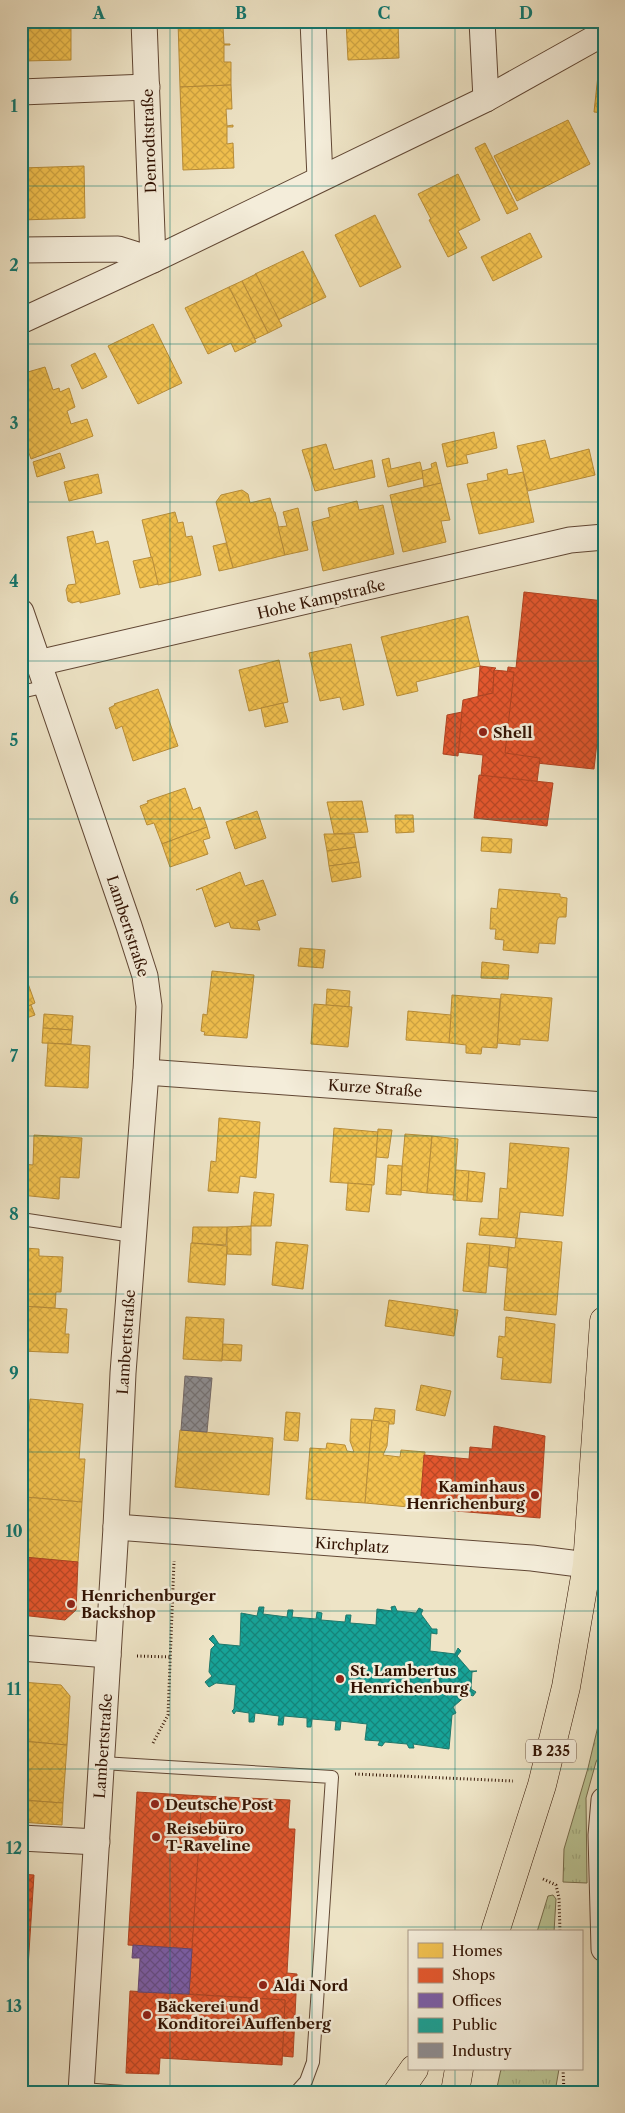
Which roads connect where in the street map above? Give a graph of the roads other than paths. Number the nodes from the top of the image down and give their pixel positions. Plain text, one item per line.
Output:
1 (144, 21) edge
2 (313, 21) edge
3 (482, 21) edge
4 (604, 32) edge
5 (147, 86) junction
6 (21, 92) edge
7 (486, 99) junction
8 (320, 178) junction
9 (21, 250) edge
10 (153, 260) junction
11 (21, 321) edge
12 (604, 537) edge
13 (21, 612) edge
14 (43, 675) junction
15 (21, 692) edge
16 (146, 1072) junction
17 (604, 1105) edge
18 (21, 1219) edge
19 (133, 1236) junction
20 (604, 1321) edge
21 (116, 1527) junction
22 (587, 1565) junction
23 (21, 1648) edge
24 (108, 1656) junction
25 (102, 1763) junction
26 (604, 1800) edge
27 (21, 1838) edge
28 (97, 1842) junction
29 (496, 1930) edge
30 (604, 1949) edge
31 (413, 2070) edge
32 (459, 2070) edge
33 (82, 2090) edge
34 (124, 2092) edge
35 (296, 2092) edge
36 (398, 2092) edge
37 (455, 2092) edge

1 - 5 street, Denrodtstraße
2 - 8 street
3 - 7 street
4 - 7 street
5 - 6 street
5 - 10 street, Denrodtstraße
7 - 8 street
8 - 10 street
9 - 10 street
10 - 11 street
12 - 14 street, Hohe Kampstraße
13 - 14 street, Lambertstraße
14 - 15 lane
14 - 16 street, Lambertstraße
16 - 17 street, Kurze Straße
16 - 19 street, Lambertstraße
18 - 19 lane
19 - 21 street, Lambertstraße
20 - 22 main road, B 235
21 - 22 street, Kirchplatz
21 - 24 street, Lambertstraße
22 - 29 main road, B 235
23 - 24 street
24 - 25 street, Lambertstraße
25 - 28 street, Lambertstraße
25 - 35 lane
26 - 30 street
27 - 28 street
28 - 33 street, Lambertstraße
31 - 36 main road
32 - 37 main road
33 - 34 lane

